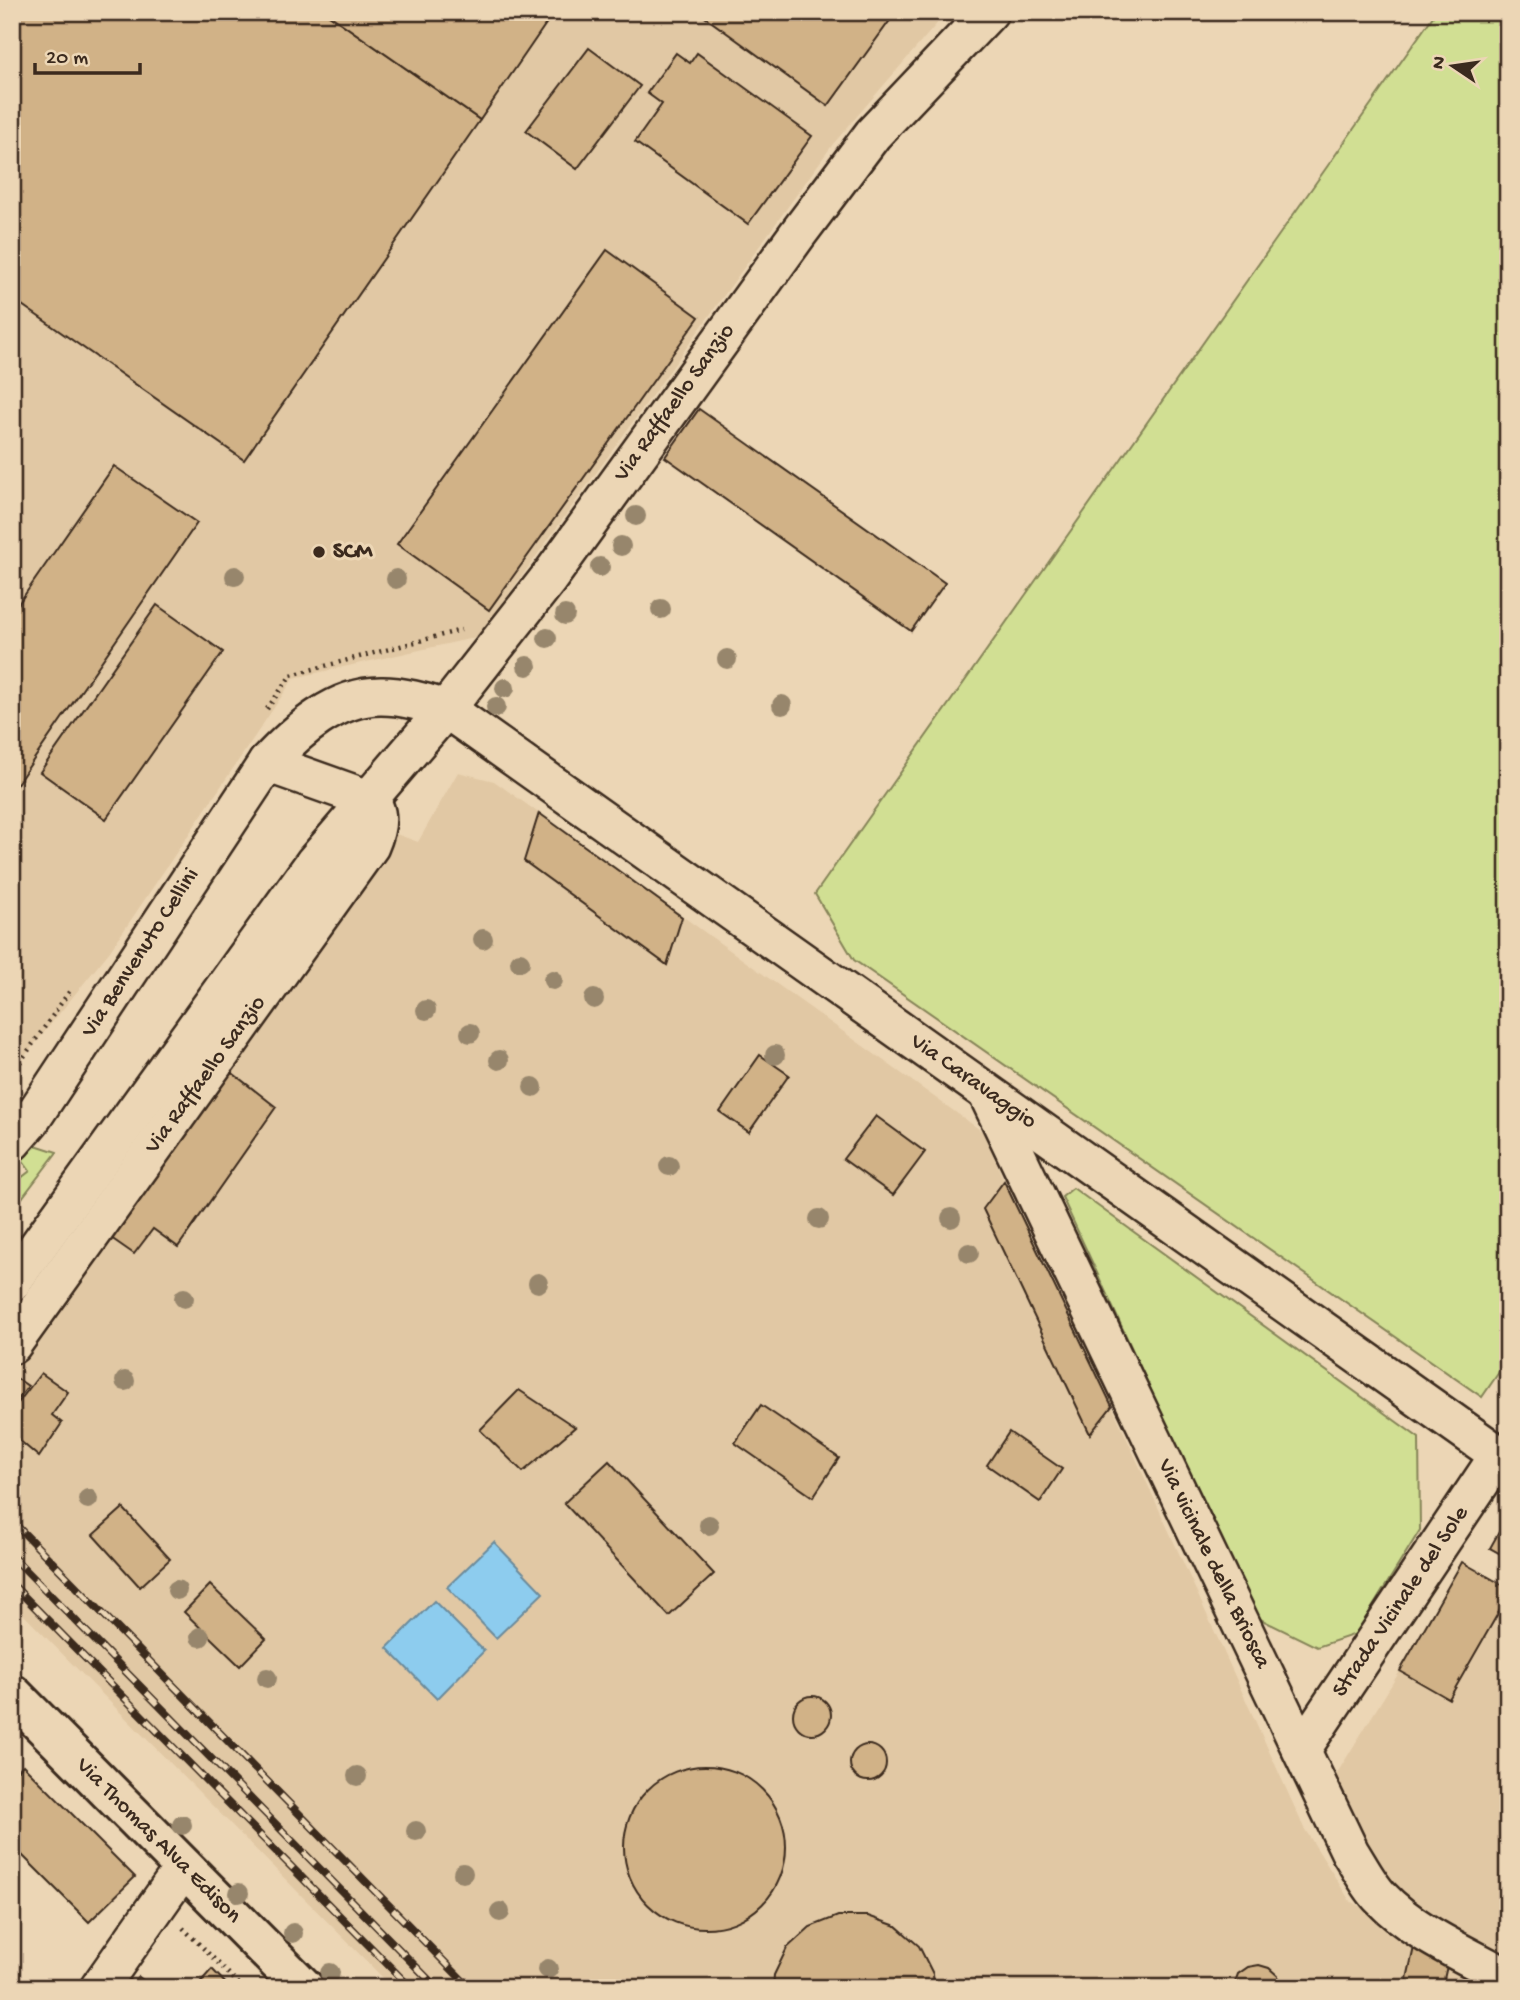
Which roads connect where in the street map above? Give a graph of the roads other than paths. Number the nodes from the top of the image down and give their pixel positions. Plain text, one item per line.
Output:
1 (989, 12) edge
2 (446, 709) junction
3 (267, 763) junction
4 (368, 799) junction
5 (986, 1091) junction
6 (12, 1142) edge
7 (12, 1282) edge
8 (12, 1345) edge
9 (1499, 1455) joint
10 (12, 1694) edge
11 (1302, 1749) junction
12 (184, 1867) junction
13 (1508, 1979) edge
14 (99, 1988) edge
15 (304, 1988) edge

1 - 2 street, Via Raffaello Sanzio
2 - 3 street, Via Benvenuto Cellini
2 - 4 street, Via Raffaello Sanzio
2 - 5 street, Via Caravaggio
3 - 4 street
3 - 6 street, Via Benvenuto Cellini
4 - 7 street, Via Raffaello Sanzio
4 - 8 street, Via Raffaello Sanzio
5 - 9 street, Via Caravaggio
5 - 11 street, Via vicinale della Briosca
9 - 11 street, Strada Vicinale del Sole
10 - 12 main road, Via Thomas Alva Edison
11 - 13 street, Via vicinale della Briosca
12 - 14 street
12 - 15 main road, Via Thomas Alva Edison

